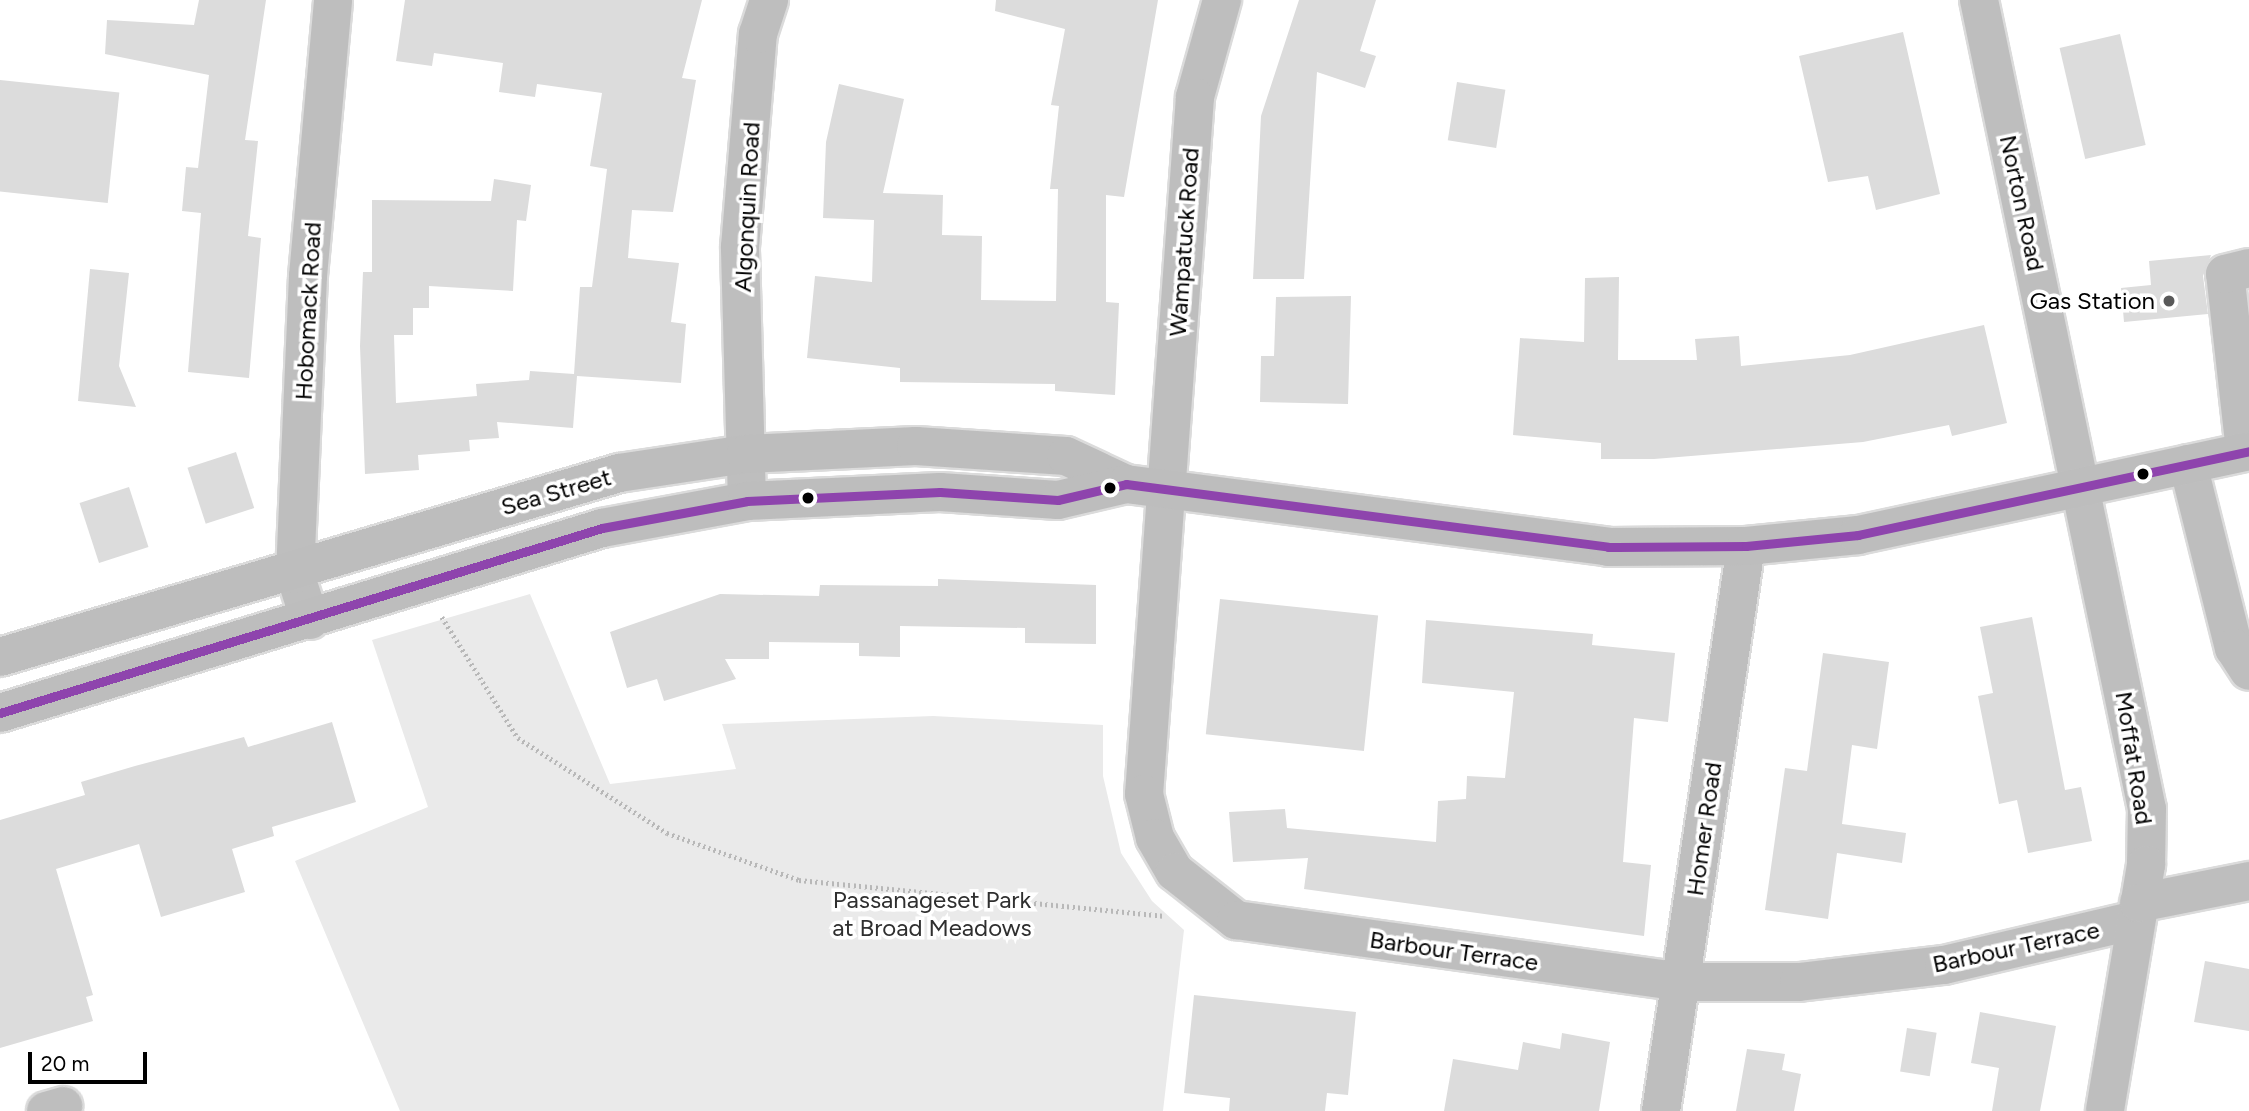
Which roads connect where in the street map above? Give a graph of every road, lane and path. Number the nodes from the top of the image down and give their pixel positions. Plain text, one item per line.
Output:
1 (333, 0) edge
2 (769, 0) edge
3 (1222, 0) edge
4 (1979, 0) edge
5 (2249, 268) edge
6 (2247, 451) edge
7 (746, 454) junction
8 (2188, 464) junction
9 (1126, 484) junction
10 (1170, 487) junction
11 (2082, 488) junction
12 (747, 501) junction
13 (1746, 546) junction
14 (295, 573) junction
15 (423, 585) junction
16 (310, 620) junction
17 (0, 657) edge
18 (2249, 671) edge
19 (0, 713) edge
20 (2249, 881) edge
21 (2138, 911) junction
22 (1172, 916) dead end
23 (1682, 982) junction
24 (1661, 1111) edge
25 (2105, 1111) edge

1 - 14 street, Hobomack Road
2 - 7 street, Algonquin Road
3 - 10 street, Wampatuck Road
4 - 11 street, Norton Road
5 - 6 street
6 - 8 main road, Sea Street
7 - 9 main road, Sea Street
7 - 12 street, Algonquin Road
7 - 14 main road, Sea Street
8 - 11 main road, Sea Street
8 - 18 street
9 - 10 main road, Sea Street
9 - 12 main road, Sea Street
10 - 13 main road, Sea Street
10 - 23 street, Barbour Terrace
11 - 13 main road, Sea Street
11 - 21 street, Moffat Road
12 - 15 main road, Sea Street
13 - 23 street, Homer Road
14 - 16 street, Hobomack Road
14 - 17 main road, Sea Street
15 - 16 main road, Sea Street
15 - 22 path
16 - 19 main road, Sea Street
20 - 21 street, Barbour Terrace
21 - 23 street, Barbour Terrace
21 - 25 street, Moffat Road
23 - 24 street, Homer Road

